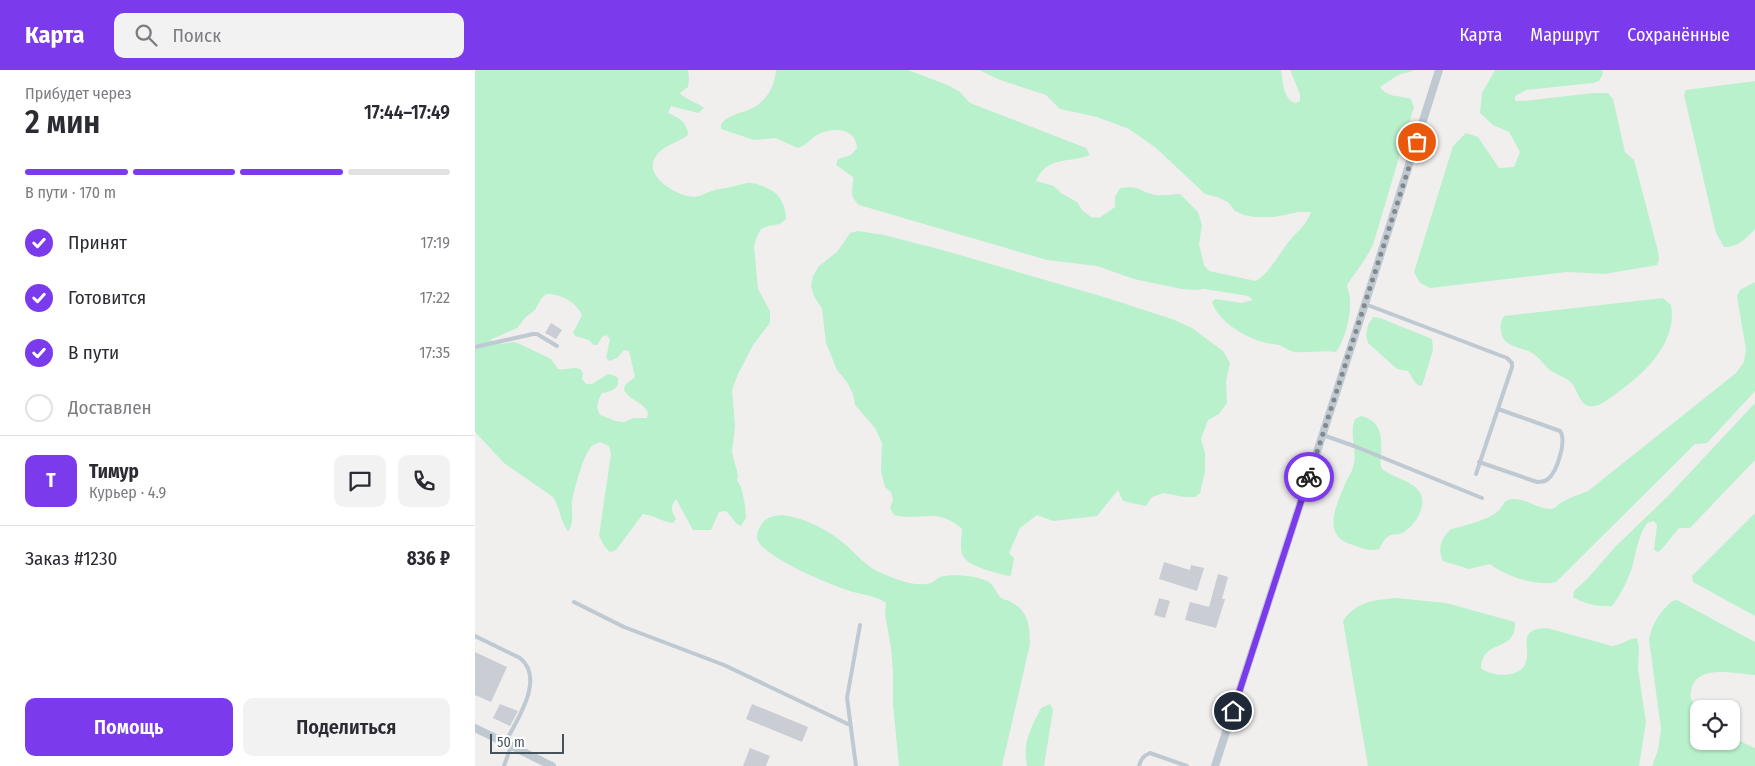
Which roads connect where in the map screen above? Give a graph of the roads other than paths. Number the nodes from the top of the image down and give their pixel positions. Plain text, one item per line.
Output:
1 (1439, 70) edge
2 (1365, 304) junction
3 (557, 346) dead end
4 (475, 347) edge
5 (1498, 409) junction
6 (1323, 435) junction
7 (1479, 462) junction
8 (1476, 474) dead end
9 (1482, 498) dead end
10 (574, 602) dead end
11 (860, 625) dead end
12 (475, 636) edge
13 (850, 725) junction
14 (475, 728) edge
15 (508, 745) junction
16 (504, 766) edge
17 (551, 766) edge
18 (856, 766) edge
19 (1139, 766) edge
20 (1187, 766) edge
21 (1215, 766) edge

1 - 2 street
2 - 5 lane
2 - 6 street
3 - 4 lane
5 - 7 lane
5 - 7 lane
6 - 9 lane
6 - 21 street
7 - 8 lane
10 - 13 lane
11 - 13 lane
12 - 15 lane
13 - 18 lane
14 - 15 street
15 - 16 lane
15 - 17 street
19 - 20 lane

